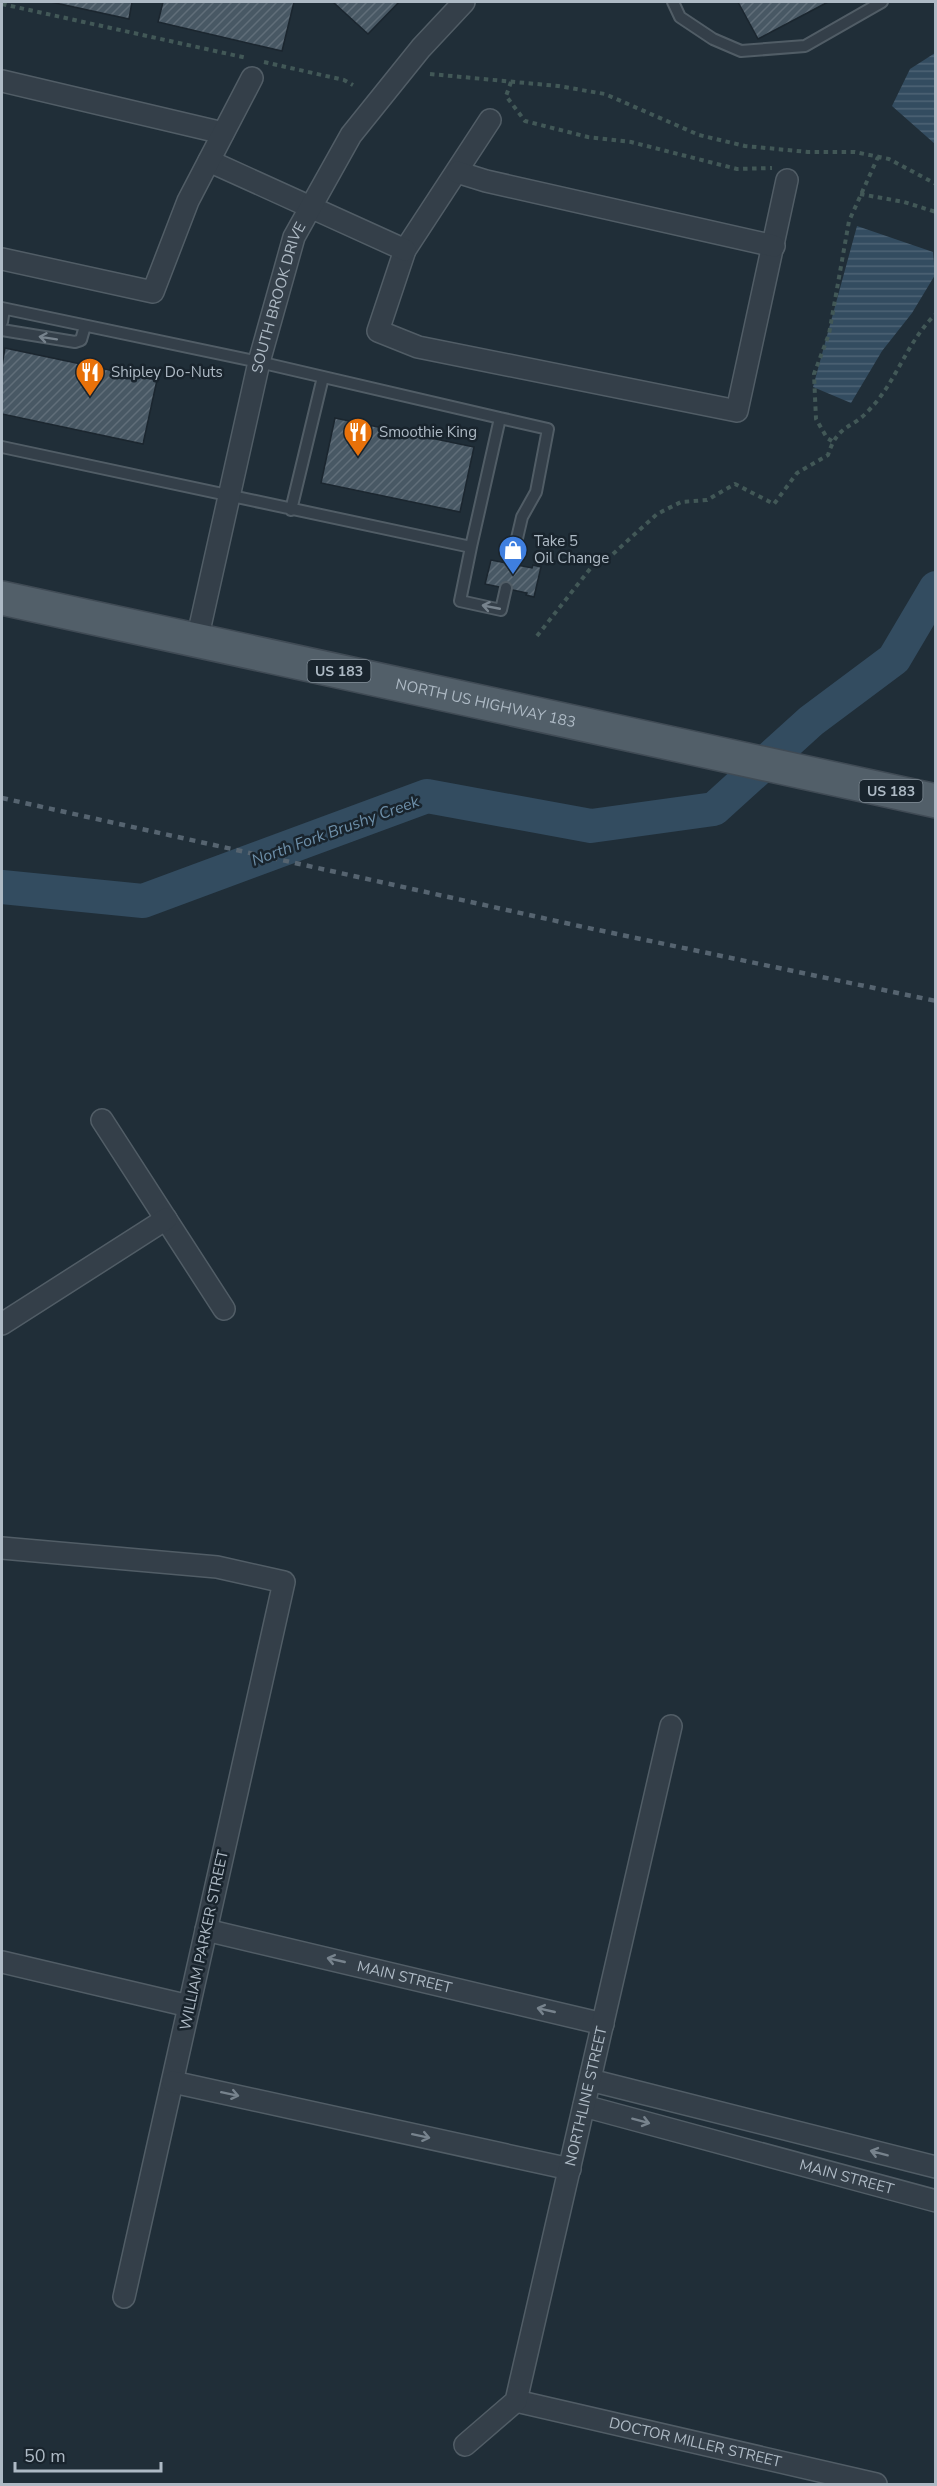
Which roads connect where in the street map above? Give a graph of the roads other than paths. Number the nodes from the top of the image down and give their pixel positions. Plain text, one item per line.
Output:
1 (464, 2) edge
2 (673, 2) edge
3 (882, 2) edge
4 (252, 78) dead end
5 (2, 81) edge
6 (490, 120) dead end
7 (223, 133) junction
8 (209, 161) junction
9 (457, 172) junction
10 (783, 175) road end
11 (309, 207) junction
12 (774, 246) junction
13 (405, 250) junction
14 (2, 259) edge
15 (3, 309) edge
16 (2, 322) edge
17 (85, 326) junction
18 (2, 330) edge
19 (260, 362) junction
20 (323, 376) junction
21 (500, 418) junction
22 (2, 447) edge
23 (229, 497) junction
24 (291, 510) junction
25 (471, 547) junction
26 (510, 564) dead end
27 (506, 588) dead end
28 (2, 598) edge
29 (197, 640) junction
30 (936, 801) edge
31 (102, 1120) dead end
32 (166, 1219) junction
33 (224, 1309) dead end
34 (2, 1324) edge
35 (2, 1548) edge
36 (671, 1726) dead end
37 (206, 1930) junction
38 (2, 1962) edge
39 (189, 2006) junction
40 (603, 2024) junction
41 (590, 2080) junction
42 (173, 2082) junction
43 (584, 2106) junction
44 (936, 2168) edge
45 (570, 2169) junction
46 (936, 2201) edge
47 (124, 2297) dead end
48 (516, 2401) junction
49 (465, 2445) dead end
50 (876, 2484) edge

1 - 11 street, SOUTH BROOK DRIVE
2 - 3 lane
4 - 7 street
5 - 7 street
6 - 9 street
7 - 8 street
8 - 11 street
8 - 14 street
9 - 12 street
9 - 13 street
10 - 12 street
11 - 13 street
11 - 19 street, SOUTH BROOK DRIVE
12 - 13 street
15 - 16 lane
15 - 17 lane
17 -> 18 lane
17 - 19 lane
19 - 20 lane
19 - 23 street, SOUTH BROOK DRIVE
20 - 21 lane
20 - 24 lane
21 - 25 lane
21 - 26 lane
22 - 23 lane
23 - 24 lane
23 - 29 street, SOUTH BROOK DRIVE
24 - 25 lane
27 -> 25 lane
28 - 29 main road, NORTH US HIGHWAY 183 / US 183
29 - 30 main road, NORTH US HIGHWAY 183 / US 183
31 - 32 street
32 - 33 street
32 - 34 street
35 - 37 street, WILLIAM PARKER STREET
36 - 40 street, NORTHLINE STREET
37 - 39 street, WILLIAM PARKER STREET
40 -> 37 street, MAIN STREET
38 - 39 street
39 - 42 street, WILLIAM PARKER STREET
40 - 41 street, NORTHLINE STREET
41 - 43 street, NORTHLINE STREET
44 -> 41 street, MAIN STREET
42 -> 45 street
42 - 47 street, WILLIAM PARKER STREET
43 - 45 street, NORTHLINE STREET
43 -> 46 street, MAIN STREET
45 - 48 street, NORTHLINE STREET
48 - 49 street
48 - 50 street, DOCTOR MILLER STREET

